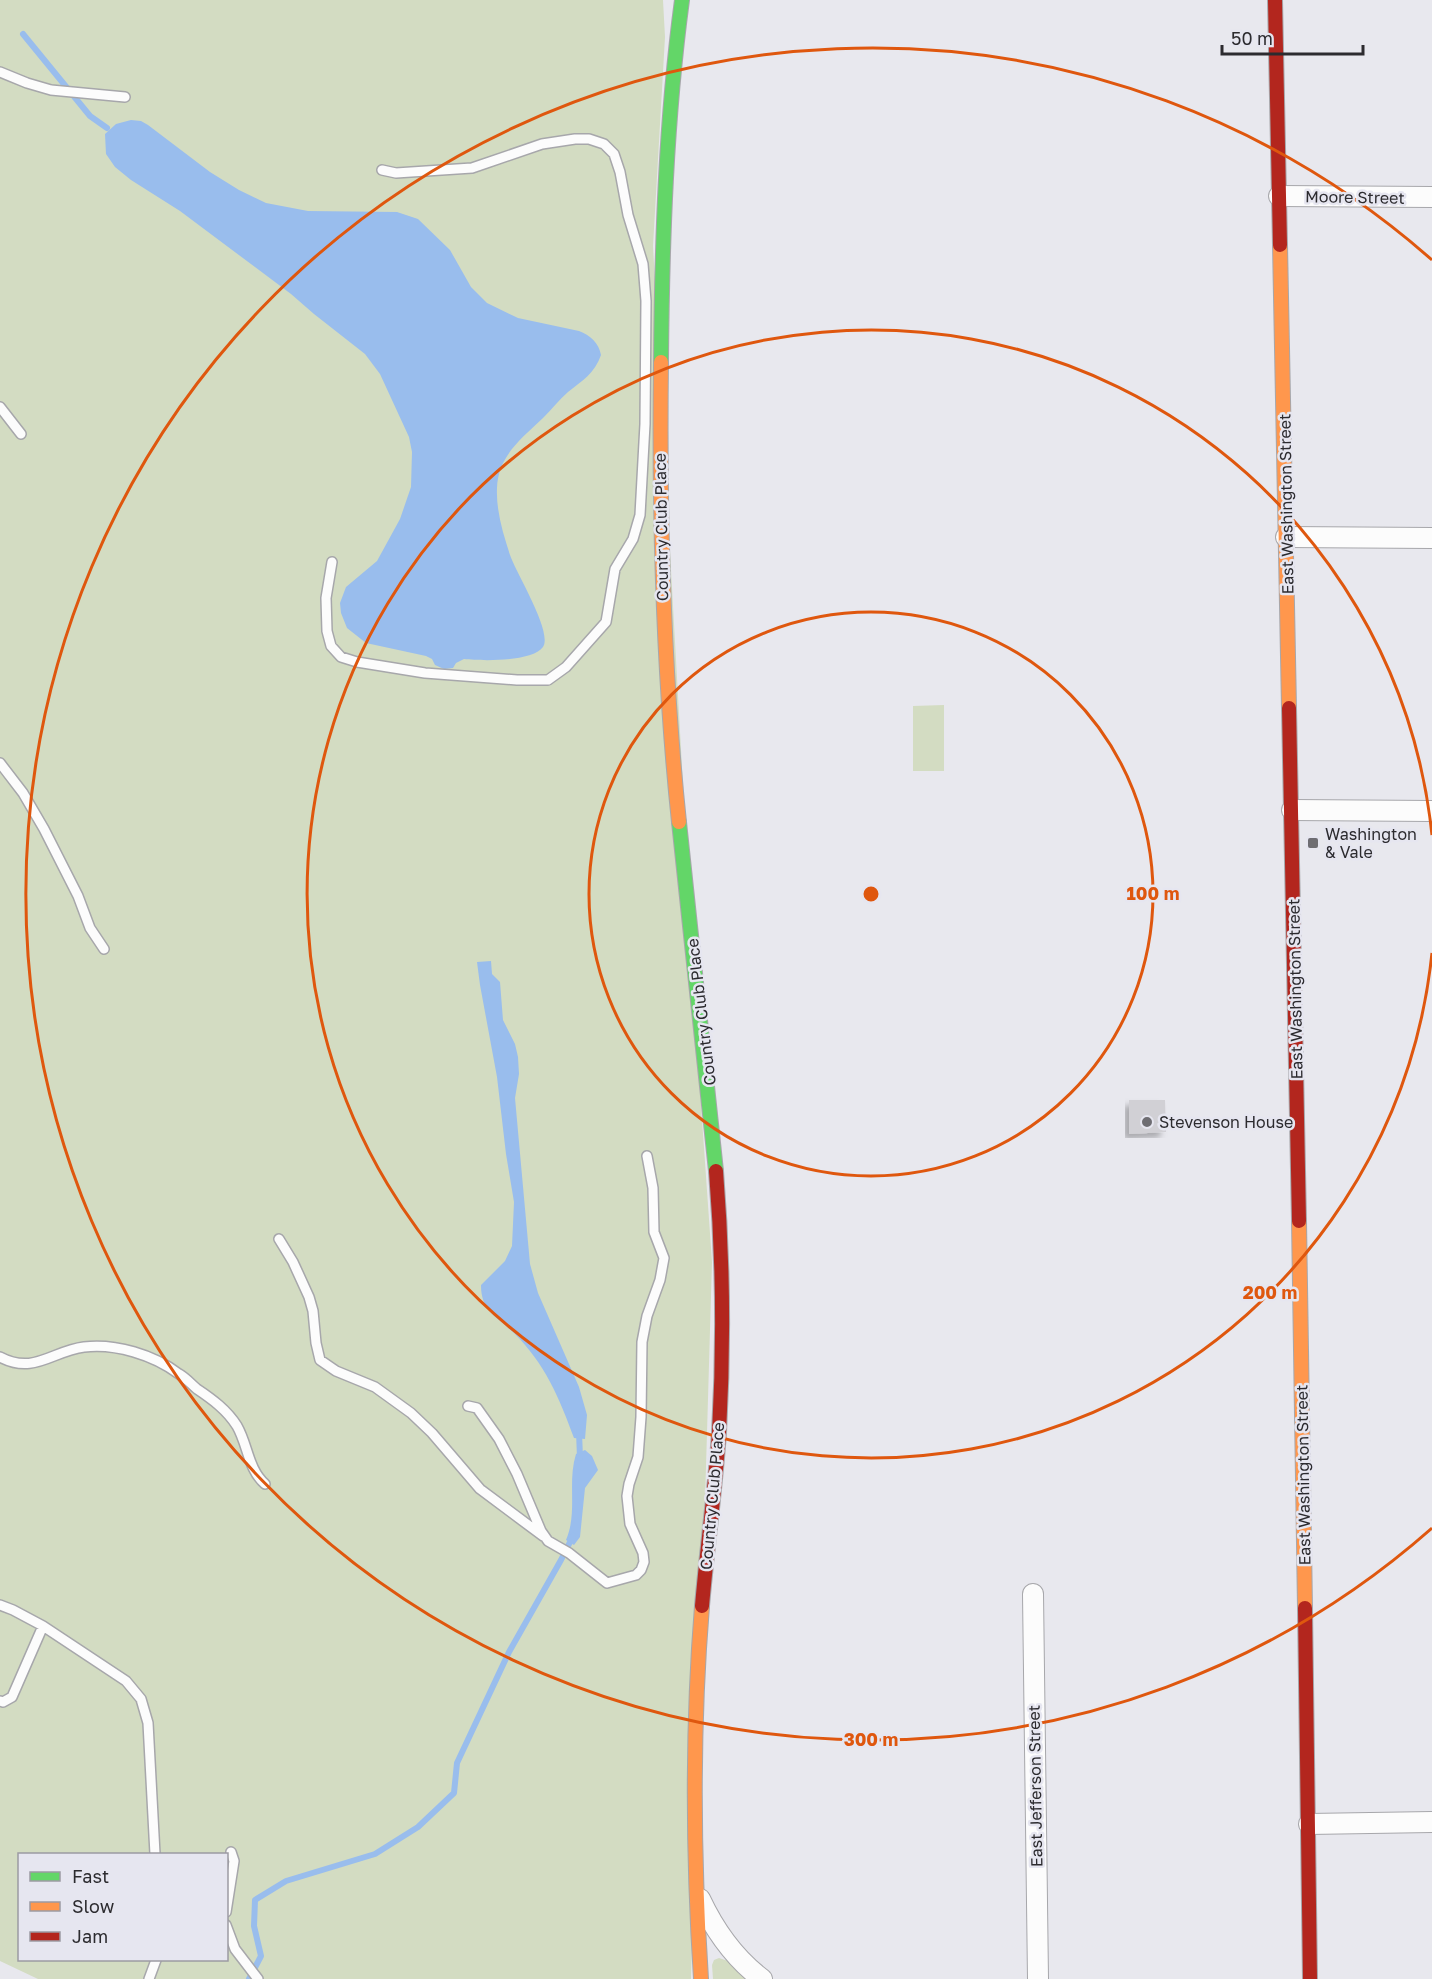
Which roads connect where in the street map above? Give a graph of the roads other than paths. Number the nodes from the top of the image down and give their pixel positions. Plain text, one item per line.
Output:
1 (674, 0) edge
2 (682, 0) edge
3 (1275, 0) edge
4 (675, 44) junction
5 (0, 72) edge
6 (125, 97) dead end
7 (382, 170) dead end
8 (1279, 196) junction
9 (1432, 197) edge
10 (0, 407) edge
11 (21, 434) dead end
12 (1286, 537) junction
13 (1432, 538) edge
14 (332, 562) dead end
15 (0, 762) edge
16 (1292, 810) junction
17 (1432, 811) edge
18 (104, 949) dead end
19 (647, 1156) dead end
20 (279, 1239) dead end
21 (0, 1357) edge
22 (468, 1406) dead end
23 (264, 1484) dead end
24 (547, 1539) junction
25 (1033, 1594) dead end
26 (0, 1605) edge
27 (43, 1626) junction
28 (0, 1701) edge
29 (1432, 1822) edge
30 (1309, 1824) junction
31 (231, 1852) dead end
32 (155, 1853) edge
33 (695, 1889) junction
34 (228, 1901) edge
35 (228, 1932) edge
36 (155, 1961) edge
37 (149, 1979) edge
38 (258, 1979) edge
39 (701, 1979) edge
40 (762, 1979) edge
41 (1038, 1979) edge
42 (1310, 1979) edge

1 - 4 street, Country Club Place
2 - 4 street, Country Club Place
3 - 8 street, East Washington Street
4 - 33 street, Country Club Place
5 - 6 lane
7 - 14 lane
8 - 9 street, Moore Street
8 - 12 street, East Washington Street
10 - 11 lane
12 - 13 street
12 - 16 street, East Washington Street
15 - 18 lane
16 - 17 street
16 - 30 street, East Washington Street
19 - 24 lane
20 - 24 lane
21 - 23 lane
22 - 24 lane
25 - 41 street, East Jefferson Street
26 - 27 lane
27 - 28 lane
27 - 32 lane
29 - 30 street
30 - 42 street, East Washington Street
31 - 34 lane
33 - 39 street, Country Club Place
33 - 40 street
35 - 38 lane
36 - 37 lane

